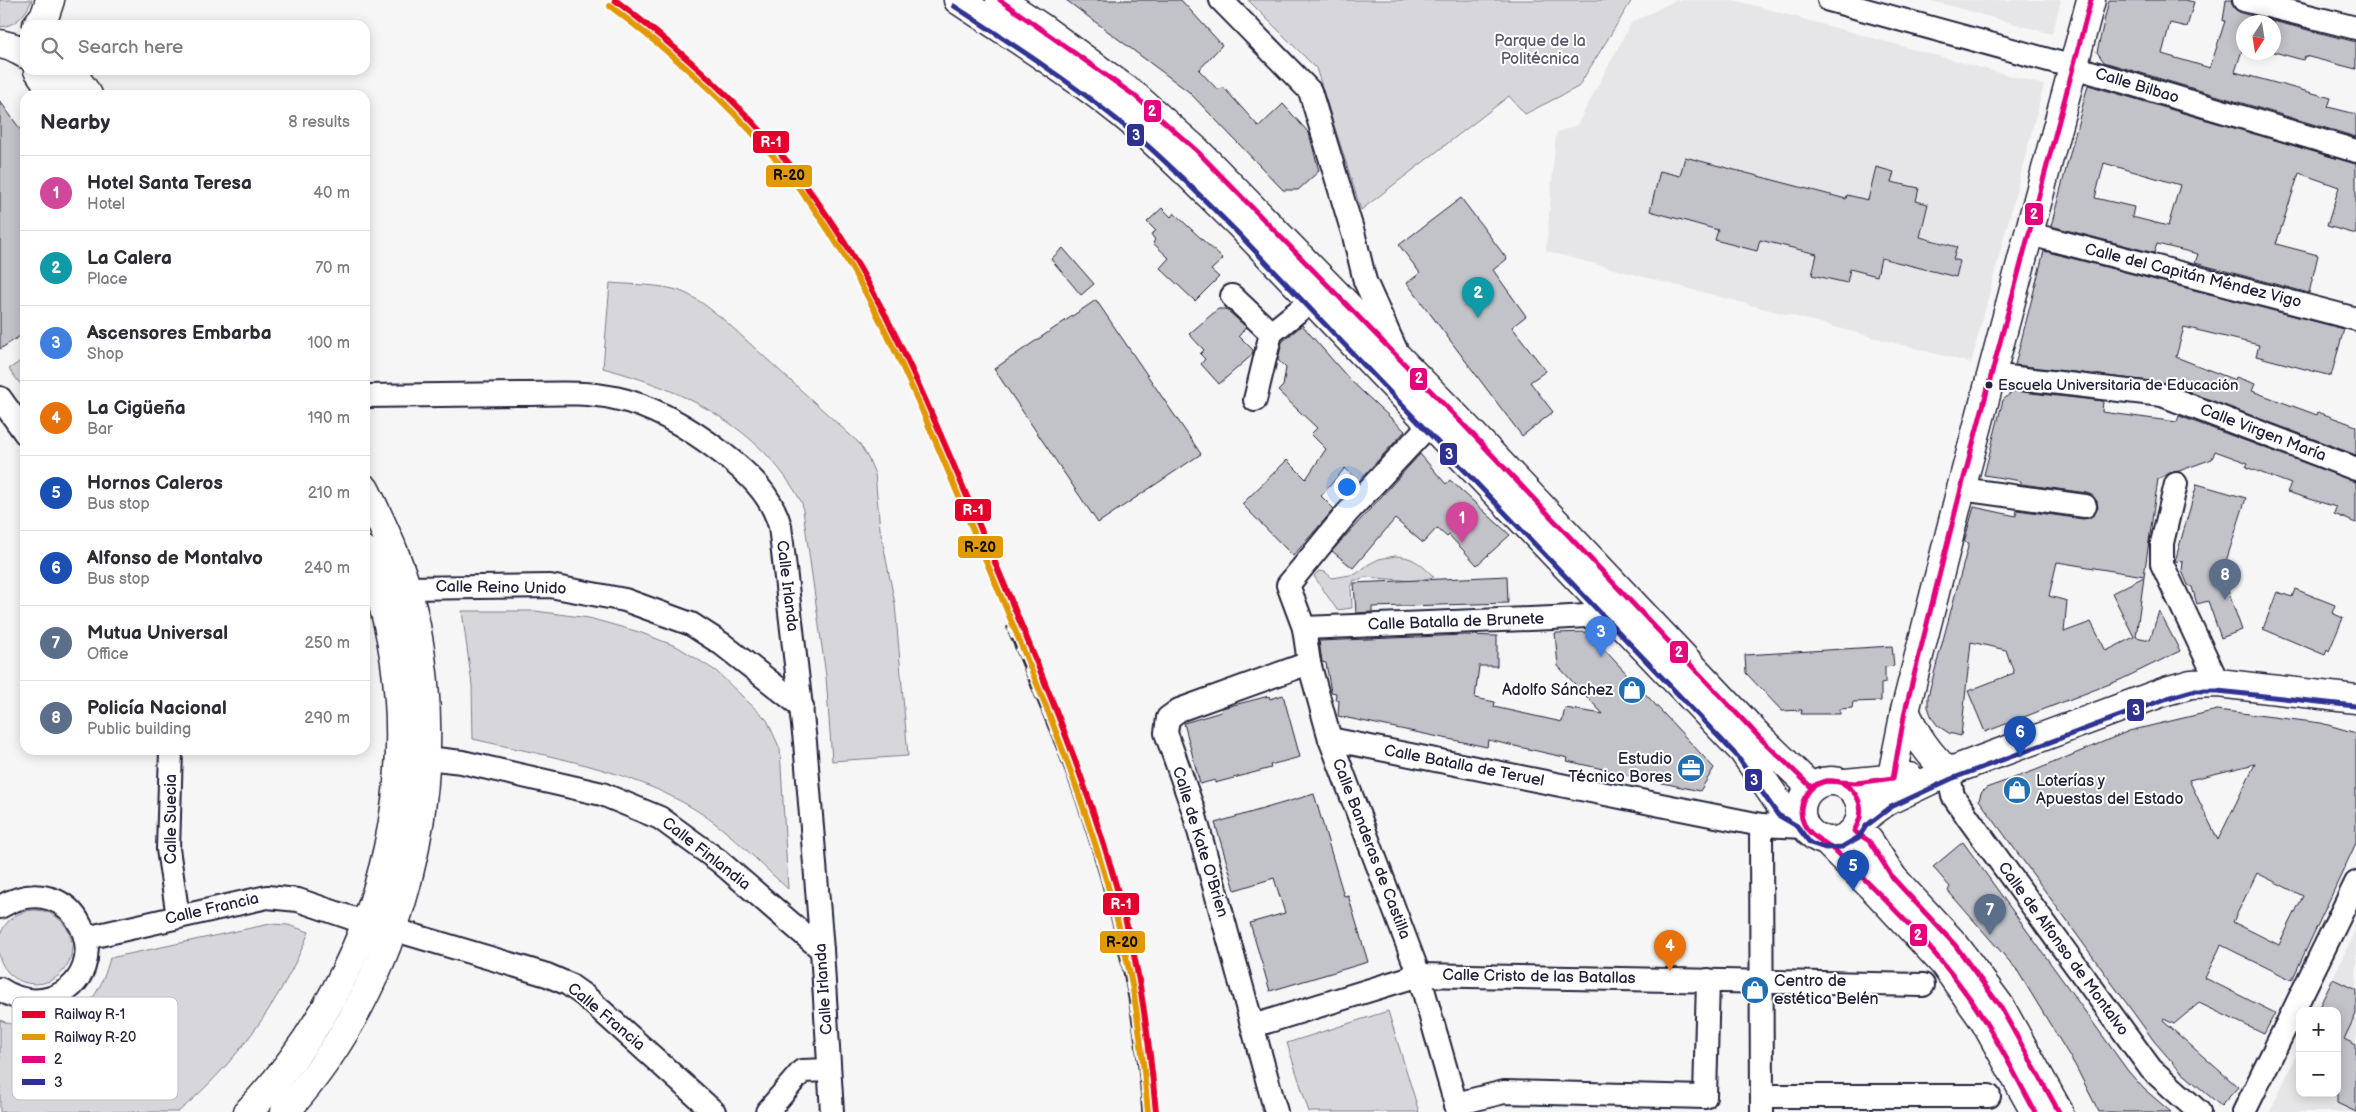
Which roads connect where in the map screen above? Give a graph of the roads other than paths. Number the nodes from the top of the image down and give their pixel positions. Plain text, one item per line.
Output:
1 (958, 0) edge
2 (1000, 0) edge
3 (1220, 0) edge
4 (1829, 0) edge
5 (2091, 0) edge
6 (2258, 2) edge
7 (2356, 28) edge
8 (20, 38) edge
9 (0, 44) edge
10 (20, 51) edge
11 (2074, 67) junction
12 (41, 75) edge
13 (74, 75) edge
14 (52, 90) edge
15 (84, 90) edge
16 (2356, 151) edge
17 (2030, 234) junction
18 (1365, 281) junction
19 (1232, 296) dead end
20 (1312, 300) junction
21 (1337, 311) junction
22 (2356, 319) edge
23 (1272, 333) junction
24 (1401, 362) junction
25 (1991, 375) junction
26 (370, 396) edge
27 (0, 398) edge
28 (1256, 400) dead end
29 (1430, 424) junction
30 (20, 426) edge
31 (2356, 469) edge
32 (2176, 484) dead end
33 (1961, 489) junction
34 (370, 499) edge
35 (2085, 506) dead end
36 (371, 587) edge
37 (406, 588) junction
38 (1606, 608) junction
39 (1304, 628) junction
40 (1309, 663) junction
41 (2218, 683) junction
42 (2356, 699) edge
43 (802, 707) junction
44 (1905, 711) junction
45 (1330, 739) junction
46 (172, 755) edge
47 (426, 758) junction
48 (1948, 772) junction
49 (1845, 783) junction
50 (1811, 787) junction
51 (1890, 790) junction
52 (1761, 826) junction
53 (1857, 826) junction
54 (1811, 829) junction
55 (2356, 883) edge
56 (0, 907) edge
57 (178, 918) junction
58 (366, 924) junction
59 (392, 929) junction
60 (86, 938) junction
61 (822, 950) junction
62 (1419, 975) junction
63 (1708, 980) junction
64 (1762, 981) junction
65 (1923, 985) dead end
66 (0, 989) edge
67 (14, 997) edge
68 (53, 997) edge
69 (1253, 1026) junction
70 (829, 1070) junction
71 (1989, 1096) dead end
72 (1762, 1104) edge
73 (1457, 1108) edge
74 (248, 1112) edge
75 (285, 1112) edge
76 (714, 1112) edge
77 (767, 1112) edge
78 (832, 1112) edge
79 (1276, 1112) edge
80 (2035, 1112) edge
81 (2059, 1112) edge
82 (2199, 1112) edge
83 (2244, 1112) edge

1 - 20 main road
2 - 21 main road
3 - 18 street
4 - 11 street, Calle Bilbao
5 - 11 main road
6 - 7 street
8 - 9 main road
9 - 10 main road
11 - 16 street, Calle Bilbao
11 - 17 main road
12 - 14 main road
13 - 15 main road
17 - 22 street, Calle del Capitán Méndez Vigo
17 - 25 main road
18 - 21 street
18 - 24 street
19 - 23 street
20 - 21 main road
20 - 23 street
21 - 24 main road
21 - 29 main road
23 - 28 street
24 - 50 main road
25 - 31 street, Calle Virgen María
25 - 33 main road
26 - 43 street, Calle Irlanda
27 - 30 street
29 - 38 main road
29 - 39 street, Calle Banderas de Castilla
32 - 41 street
33 - 35 street
33 - 44 main road
34 - 37 main road
36 - 58 main road
37 - 43 street, Calle Reino Unido
37 - 47 main road
38 - 39 street, Calle Batalla de Brunete
38 - 54 main road
39 - 40 street, Calle Banderas de Castilla
40 - 45 street, Calle Banderas de Castilla
40 - 69 street, Calle de Kate O'Brien
41 - 42 main road
41 - 48 main road
43 - 61 street, Calle Irlanda
44 - 48 main road
44 - 51 main road
45 - 52 street, Calle Batalla de Teruel
45 - 62 street, Calle Banderas de Castilla
46 - 57 street, Calle Suecia
47 - 59 main road
47 - 61 street, Calle Finlandia
48 - 51 main road
48 - 82 street, Calle de Alfonso de Montalvo
49 - 50 main road
49 - 51 main road
49 - 53 main road
50 - 54 main road
51 - 53 main road
52 - 54 street, Calle Batalla de Teruel
52 - 64 street
53 - 54 main road
53 - 81 main road
54 - 80 main road
55 - 83 street
56 - 60 street
57 - 58 street, Calle Francia
57 - 60 street, Calle Francia
58 - 74 main road
59 - 75 main road
59 - 76 street, Calle Francia
60 - 68 street
61 - 70 street, Calle Irlanda
62 - 63 street, Calle Cristo de las Batallas
62 - 69 street, Calle Cristo de las Batallas
62 - 73 street, Calle Banderas de Castilla
63 - 64 street, Calle Cristo de las Batallas
63 - 73 street
64 - 65 street, Calle Cristo de las Batallas
64 - 72 street
66 - 67 street
69 - 79 street, Calle de Kate O'Brien
70 - 77 street
70 - 78 street, Calle Irlanda
71 - 72 street

